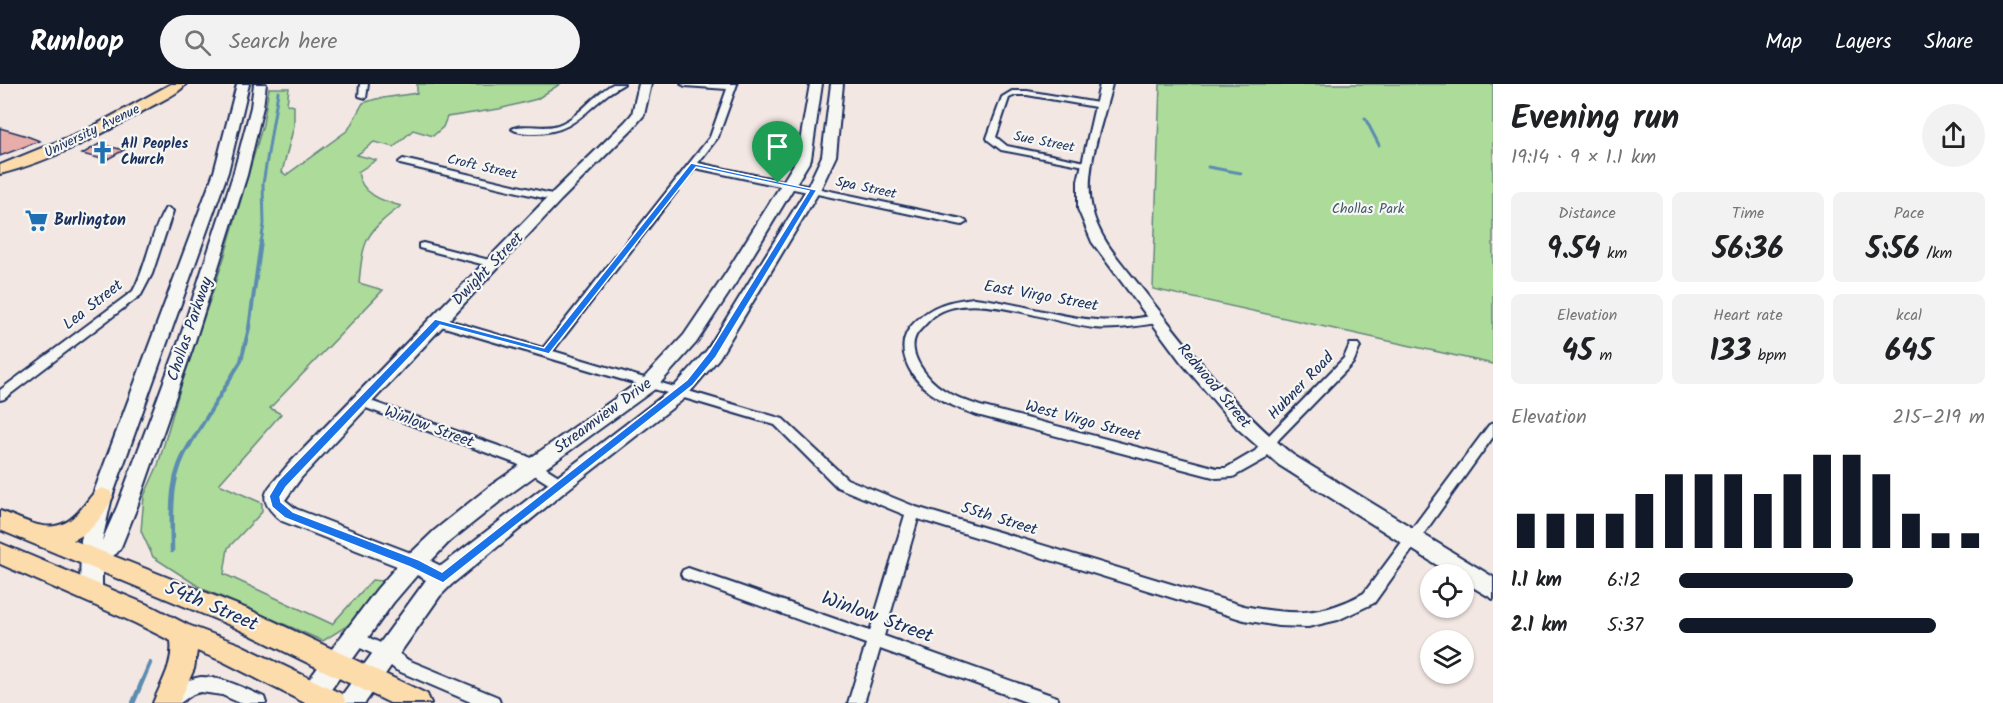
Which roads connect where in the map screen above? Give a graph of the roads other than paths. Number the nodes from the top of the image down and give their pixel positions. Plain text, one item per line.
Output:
1 (167, 84) edge
2 (180, 84) edge
3 (243, 84) edge
4 (260, 84) edge
5 (364, 84) edge
6 (620, 84) edge
7 (645, 84) edge
8 (685, 84) edge
9 (816, 84) edge
10 (837, 84) edge
11 (1106, 84) edge
12 (732, 85) edge
13 (363, 96) dead end
14 (1101, 106) junction
15 (516, 129) dead end
16 (403, 162) dead end
17 (0, 164) edge
18 (694, 165) junction
19 (1088, 165) junction
20 (0, 170) edge
21 (788, 185) junction
22 (813, 190) junction
23 (556, 198) junction
24 (168, 211) dead end
25 (962, 222) dead end
26 (423, 246) dead end
27 (493, 264) junction
28 (1157, 319) junction
29 (438, 321) junction
30 (1354, 347) dead end
31 (907, 349) joint
32 (546, 352) junction
33 (649, 384) junction
34 (679, 393) junction
35 (0, 396) edge
36 (362, 402) junction
37 (1493, 428) edge
38 (1267, 446) junction
39 (535, 466) junction
40 (560, 484) junction
41 (102, 497) junction
42 (914, 512) junction
43 (0, 520) edge
44 (39, 538) junction
45 (1410, 539) junction
46 (0, 553) edge
47 (91, 559) junction
48 (414, 563) junction
49 (688, 574) dead end
50 (443, 578) junction
51 (1493, 589) edge
52 (91, 592) junction
53 (181, 634) junction
54 (354, 638) junction
55 (876, 640) junction
56 (386, 653) junction
57 (335, 664) junction
58 (367, 679) junction
59 (323, 698) edge
60 (411, 702) edge
61 (167, 703) edge
62 (258, 703) edge
63 (351, 703) edge
64 (492, 703) edge
65 (856, 703) edge
66 (1051, 703) edge

1 - 17 main road, University Avenue
2 - 20 main road, University Avenue
3 - 41 main road, Chollas Parkway
4 - 47 main road, Chollas Parkway
5 - 13 street
6 - 15 street
7 - 23 main road, Dwight Street
8 - 12 street
9 - 21 main road, Streamview Drive
10 - 22 main road, Streamview Drive
11 - 14 main road, Redwood Street
12 - 18 street
14 - 19 main road, Redwood Street
14 - 19 street, Sue Street
16 - 23 street, Croft Street
18 - 21 street, Spa Street
18 - 32 street
19 - 28 main road, Redwood Street
21 - 22 street, Spa Street
21 - 33 main road, Streamview Drive
22 - 25 street, Spa Street
22 - 34 main road, Streamview Drive
23 - 27 main road, Dwight Street
24 - 35 street, Lea Street
26 - 27 street
27 - 29 main road, Dwight Street
28 - 31 street, East Virgo Street
28 - 38 main road, Redwood Street
29 - 32 street, 55th Street
29 - 36 main road, Dwight Street
30 - 38 street, Hubner Road
31 - 38 street, West Virgo Street
32 - 33 street, 55th Street
33 - 34 street, 55th Street
33 - 39 main road, Streamview Drive
34 - 40 main road, Streamview Drive
34 - 42 street, 55th Street
36 - 39 street, Winlow Street
36 - 48 main road, Dwight Street
37 - 45 street, 55th Street
38 - 45 main road, Redwood Street
39 - 40 street, Winlow Street
39 - 48 main road, Streamview Drive
40 - 50 main road, Streamview Drive
41 - 44 main road
41 - 47 main road, Chollas Parkway
42 - 45 street, 55th Street
42 - 55 street
43 - 44 main road, 54th Street
44 - 47 main road, 54th Street
45 - 51 main road, Redwood Street
46 - 52 main road, 54th Street
47 - 52 main road, Chollas Parkway
47 - 57 main road, 54th Street
48 - 50 main road
48 - 54 main road, Streamview Drive
49 - 55 street, Winlow Street
50 - 56 main road, Streamview Drive
52 - 53 main road, 54th Street
53 - 59 main road, 54th Street
53 - 61 main road
54 - 56 street
54 - 57 main road, Streamview Drive
55 - 65 street
55 - 66 street, Winlow Street
56 - 58 main road, Streamview Drive
56 - 64 street
57 - 58 main road, 54th Street
57 - 59 main road, Streamview Drive
58 - 60 main road, 54th Street
58 - 63 main road, Streamview Drive
61 - 62 street

